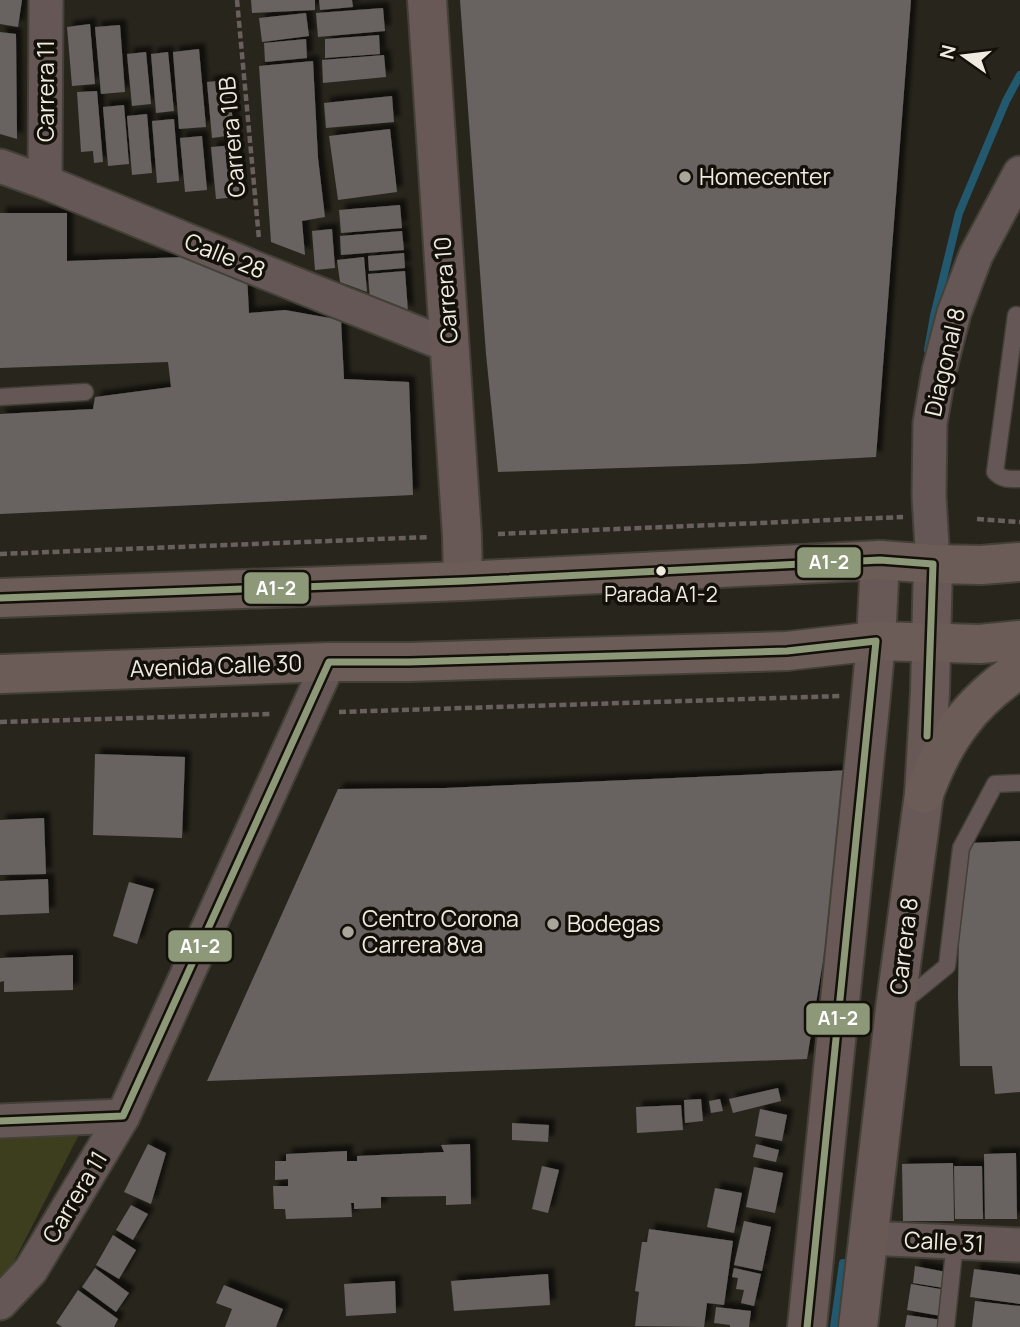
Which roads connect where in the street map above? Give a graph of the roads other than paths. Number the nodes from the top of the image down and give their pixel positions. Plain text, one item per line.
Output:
1 (46, 0) edge
2 (426, 0) edge
3 (0, 166) edge
4 (1020, 173) edge
5 (45, 182) junction
6 (1016, 315) dead end
7 (450, 346) junction
8 (85, 392) dead end
9 (0, 397) edge
10 (1020, 479) edge
11 (880, 560) junction
12 (1020, 562) edge
13 (933, 564) junction
14 (463, 581) junction
15 (0, 598) edge
16 (1020, 640) edge
17 (876, 641) junction
18 (931, 642) junction
19 (329, 662) junction
20 (1020, 669) edge
21 (0, 674) edge
22 (1020, 783) edge
23 (924, 794) junction
24 (895, 1009) junction
25 (123, 1115) junction
26 (0, 1121) edge
27 (868, 1238) junction
28 (956, 1242) junction
29 (1020, 1245) edge
30 (0, 1303) edge
31 (807, 1327) edge
32 (858, 1327) edge
33 (946, 1327) edge

1 - 5 street, Carrera 11
2 - 7 street, Carrera 10
3 - 5 street, Calle 28
4 - 13 street, Diagonal 8
5 - 7 street, Calle 28
6 - 10 lane
7 - 14 street, Carrera 10
8 - 9 lane
11 - 13 highway
11 - 14 highway
11 - 17 street
12 - 13 highway
13 - 18 street, Carrera 8
14 - 15 highway
16 - 18 highway, Avenida Calle 30
17 - 18 highway, Avenida Calle 30
17 - 19 highway, Avenida Calle 30
17 - 31 street
18 - 23 street, Carrera 8
19 - 21 highway, Avenida Calle 30
19 - 25 street, Carrera 11
20 - 23 highway
22 - 24 lane
23 - 24 street, Carrera 8
24 - 27 street, Carrera 8
25 - 26 street
25 - 30 street, Carrera 11
27 - 28 street, Calle 31
27 - 32 street, Carrera 8
28 - 29 street, Calle 31
28 - 33 lane

